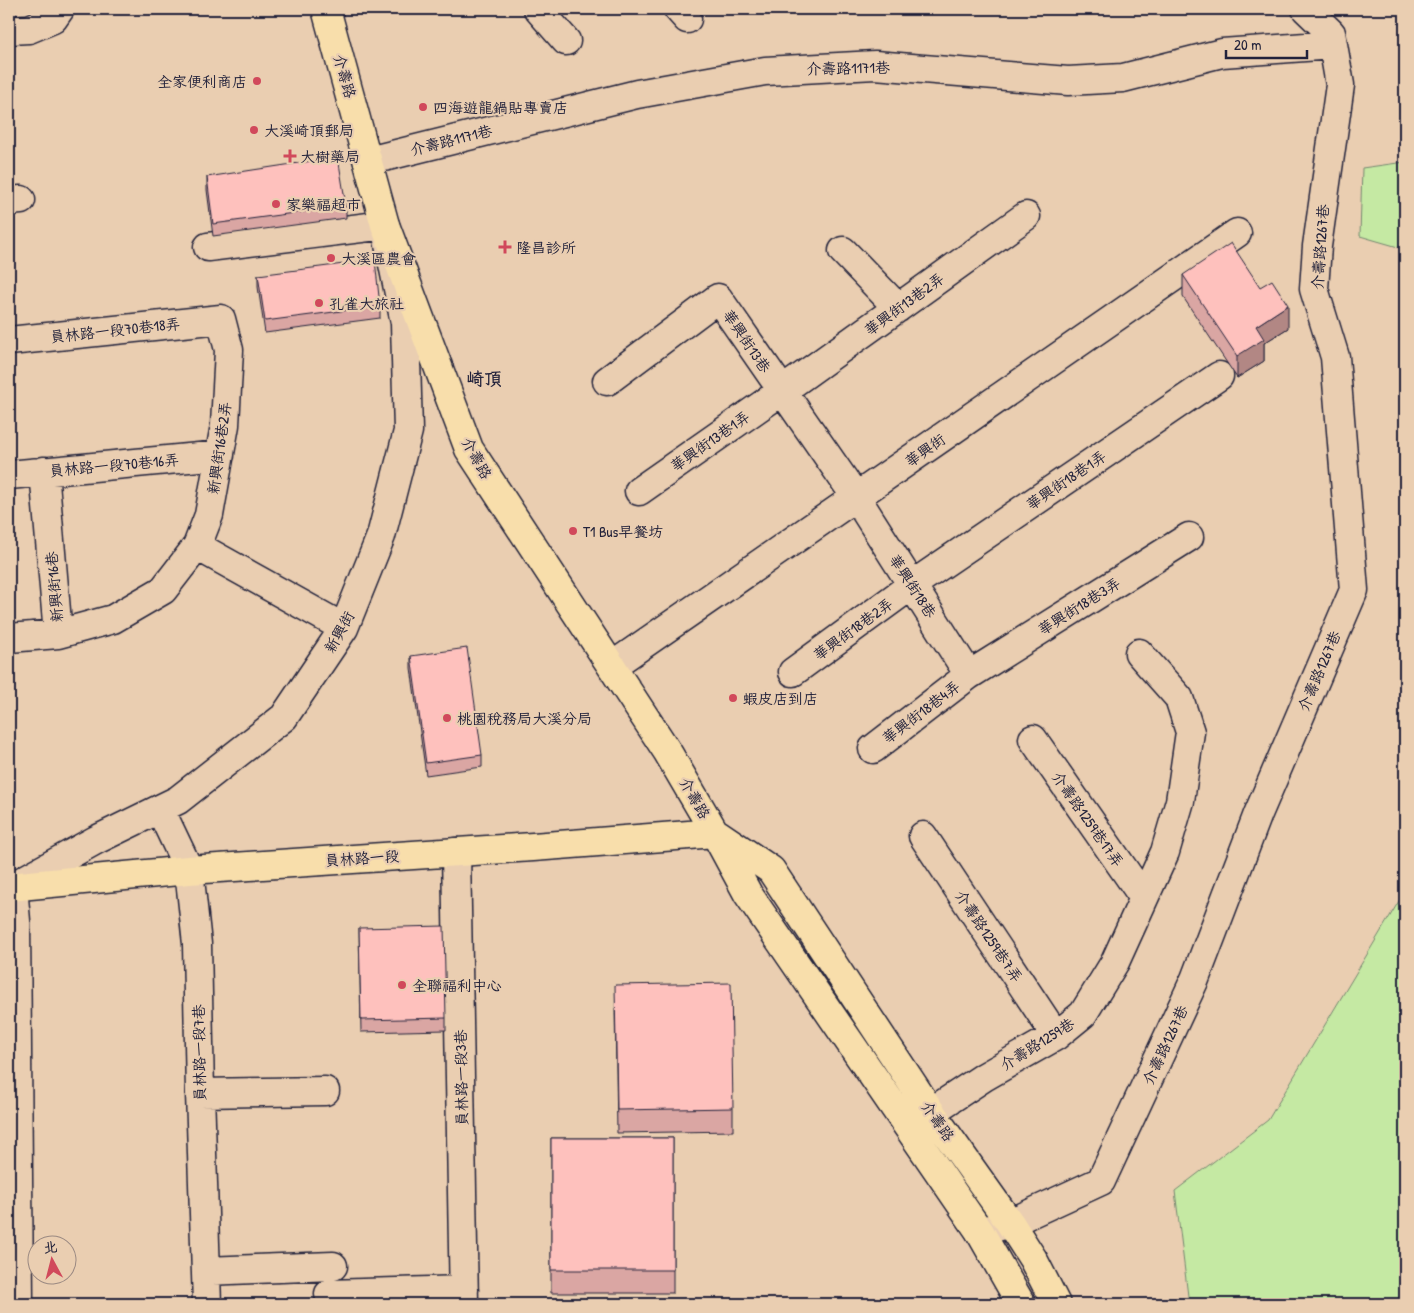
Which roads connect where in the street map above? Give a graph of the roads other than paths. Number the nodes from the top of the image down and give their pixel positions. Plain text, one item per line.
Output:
1 (60, 9) edge
2 (326, 9) edge
3 (538, 9) edge
4 (1306, 9) edge
5 (9, 30) edge
6 (566, 41) dead end
7 (1333, 45) junction
8 (368, 161) junction
9 (1026, 216) dead end
10 (385, 225) junction
11 (1237, 232) dead end
12 (208, 247) dead end
13 (843, 251) dead end
14 (898, 308) junction
15 (221, 319) joint
16 (9, 341) edge
17 (1219, 376) dead end
18 (607, 381) dead end
19 (782, 392) junction
20 (220, 455) junction
21 (44, 471) junction
22 (9, 474) edge
23 (639, 491) dead end
24 (856, 497) junction
25 (1189, 537) dead end
26 (198, 546) junction
27 (912, 585) junction
28 (344, 628) junction
29 (58, 634) junction
30 (9, 638) edge
31 (1139, 653) dead end
32 (612, 666) junction
33 (793, 672) dead end
34 (969, 675) junction
35 (1033, 739) dead end
36 (873, 749) dead end
37 (160, 809) junction
38 (715, 833) junction
39 (923, 836) dead end
40 (456, 852) junction
41 (189, 870) junction
42 (11, 886) edge
43 (1144, 898) junction
44 (1056, 1036) junction
45 (324, 1091) dead end
46 (200, 1093) junction
47 (931, 1112) junction
48 (1010, 1223) junction
49 (980, 1232) junction
50 (333, 1266) dead end
51 (206, 1271) junction
52 (329, 1294) dead end
53 (464, 1297) edge
54 (19, 1304) edge
55 (208, 1304) edge
56 (1021, 1304) edge
57 (1056, 1304) edge

1 - 5 street
2 - 8 main road, 介壽路
3 - 6 street
4 - 7 street, 介壽路1267巷
7 - 8 street, 介壽路1171巷
7 - 48 street, 介壽路1267巷
8 - 10 main road, 介壽路
9 - 14 street, 華興街13巷2弄
10 - 12 street
10 - 28 street, 新興街
10 - 32 main road, 介壽路
11 - 24 street, 華興街
13 - 14 street
14 - 19 street, 華興街13巷2弄
15 - 16 street, 員林路一段70巷18弄
15 - 20 street, 新興街16巷2弄
17 - 27 street, 華興街18巷1弄
18 - 19 street, 華興街13巷
19 - 23 street, 華興街13巷1弄
19 - 24 street, 華興街13巷
20 - 21 street, 員林路一段70巷16弄
20 - 26 street, 新興街16巷2弄
21 - 22 street, 員林路一段70巷16弄
21 - 29 street, 新興街16巷
24 - 27 street, 華興街18巷
24 - 32 street, 華興街
25 - 34 street, 華興街18巷3弄
26 - 28 street
26 - 29 street, 新興街16巷
27 - 33 street, 華興街18巷2弄
27 - 34 street, 華興街18巷
28 - 37 street, 新興街
29 - 30 street
31 - 43 street, 介壽路1259巷
32 - 38 main road, 介壽路
34 - 36 street, 華興街18巷4弄
35 - 43 street, 介壽路1259巷17弄
37 - 41 street, 員林路一段7巷
37 - 42 street, 新興街
38 - 40 main road, 員林路一段
38 - 47 main road, 介壽路
38 - 49 main road, 介壽路
39 - 44 street, 介壽路1259巷7弄
40 - 41 main road, 員林路一段
40 - 53 street, 員林路一段3巷
41 - 42 main road, 員林路一段
41 - 46 street, 員林路一段7巷
42 - 54 street
43 - 44 street, 介壽路1259巷
44 - 47 street, 介壽路1259巷
45 - 46 street
46 - 51 street, 員林路一段7巷
47 - 48 main road, 介壽路
48 - 49 street, 介壽路1267巷
48 - 57 main road, 介壽路
49 - 56 main road, 介壽路
50 - 51 street
51 - 55 street, 員林路一段7巷
52 - 53 street

